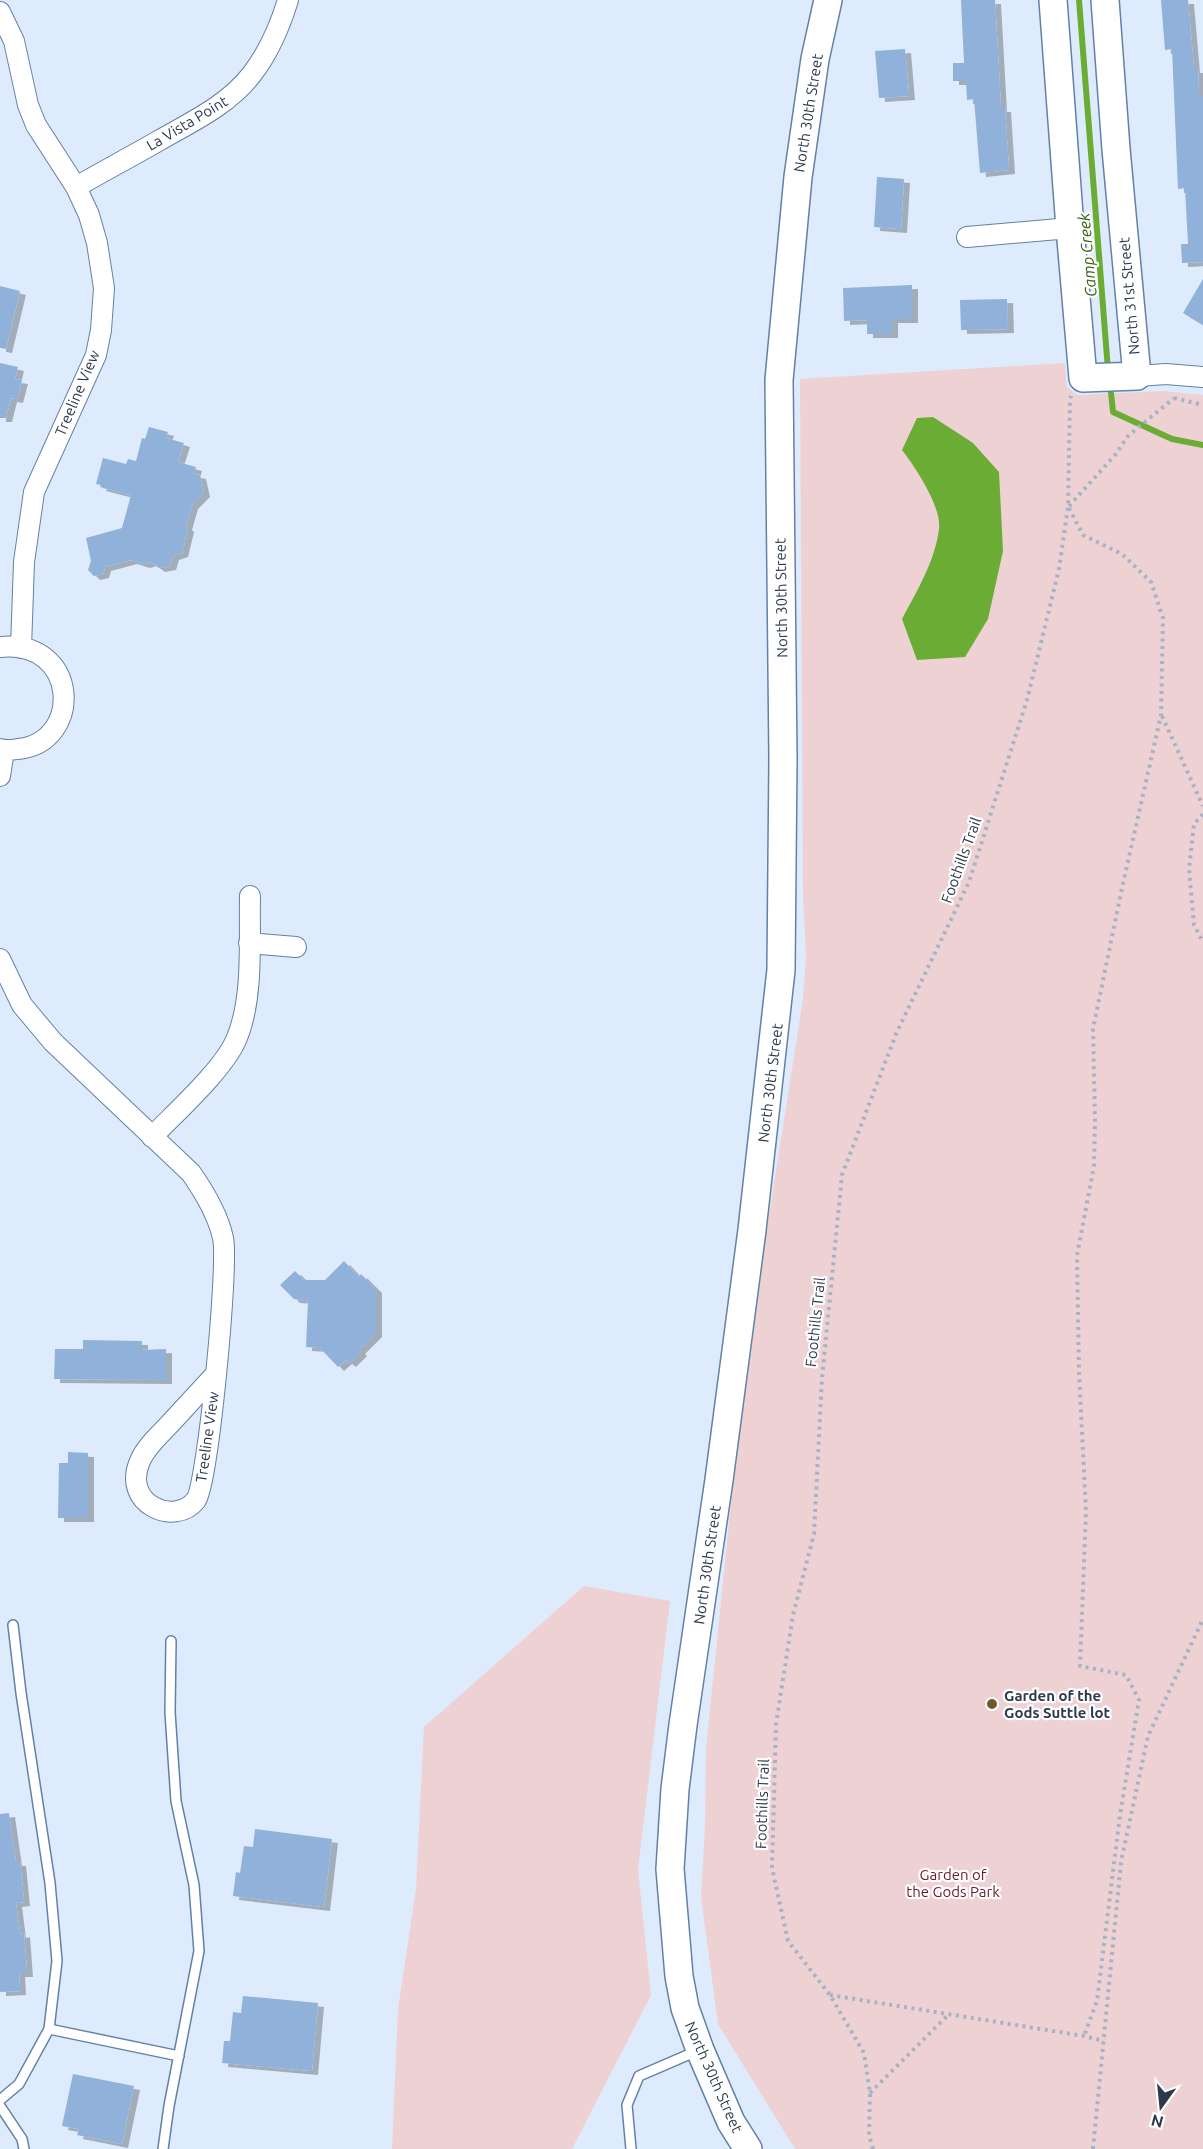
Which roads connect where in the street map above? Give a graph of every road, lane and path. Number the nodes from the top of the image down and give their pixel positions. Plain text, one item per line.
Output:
1 (288, 0) edge
2 (828, 0) edge
3 (1053, 0) edge
4 (1105, 0) edge
5 (0, 12) edge
6 (76, 187) junction
7 (1070, 228) junction
8 (967, 237) dead end
9 (1137, 375) junction
10 (1203, 377) edge
11 (1083, 378) junction
12 (1203, 405) edge
13 (1068, 507) junction
14 (0, 647) edge
15 (21, 648) junction
16 (1161, 715) junction
17 (2, 749) edge
18 (0, 776) edge
19 (1203, 806) edge
20 (1203, 814) edge
21 (250, 896) dead end
22 (1203, 942) edge
23 (249, 944) junction
24 (296, 947) dead end
25 (0, 959) edge
26 (152, 1137) junction
27 (215, 1375) junction
28 (1203, 1618) edge
29 (13, 1625) dead end
30 (171, 1641) dead end
31 (830, 1995) junction
32 (949, 2014) junction
33 (49, 2029) junction
34 (1084, 2036) junction
35 (1104, 2041) junction
36 (700, 2050) junction
37 (179, 2056) junction
38 (870, 2093) junction
39 (0, 2100) edge
40 (0, 2106) edge
41 (24, 2149) edge
42 (163, 2149) edge
43 (631, 2149) edge
44 (747, 2149) edge
45 (873, 2149) edge
46 (1093, 2149) edge

1 - 6 street, La Vista Point
2 - 36 main road, North 30th Street
3 - 7 main road
4 - 9 main road, North 31st Street
5 - 6 street, Treeline View
6 - 15 street, Treeline View
7 - 8 street
7 - 11 main road
9 - 10 street
9 - 11 main road, North 31st Street
11 - 13 path, Foothills Trail
12 - 13 path
13 - 16 path, Foothills Trail
13 - 31 path, Foothills Trail
14 - 15 street
15 - 17 street
16 - 19 path
16 - 34 path, Foothills Trail
17 - 18 street
20 - 22 path
21 - 23 street
23 - 24 street
23 - 26 street
25 - 26 street, Treeline View
26 - 27 street, Treeline View
27 - 27 street, Treeline View
28 - 35 path
29 - 33 lane
30 - 37 lane
31 - 32 path
31 - 38 path, Foothills Trail
32 - 34 path
32 - 38 path
33 - 37 lane
33 - 39 lane
34 - 35 path
35 - 46 path
36 - 43 lane
36 - 44 main road, North 30th Street
37 - 42 lane
38 - 45 path, Foothills Trail
40 - 41 lane

